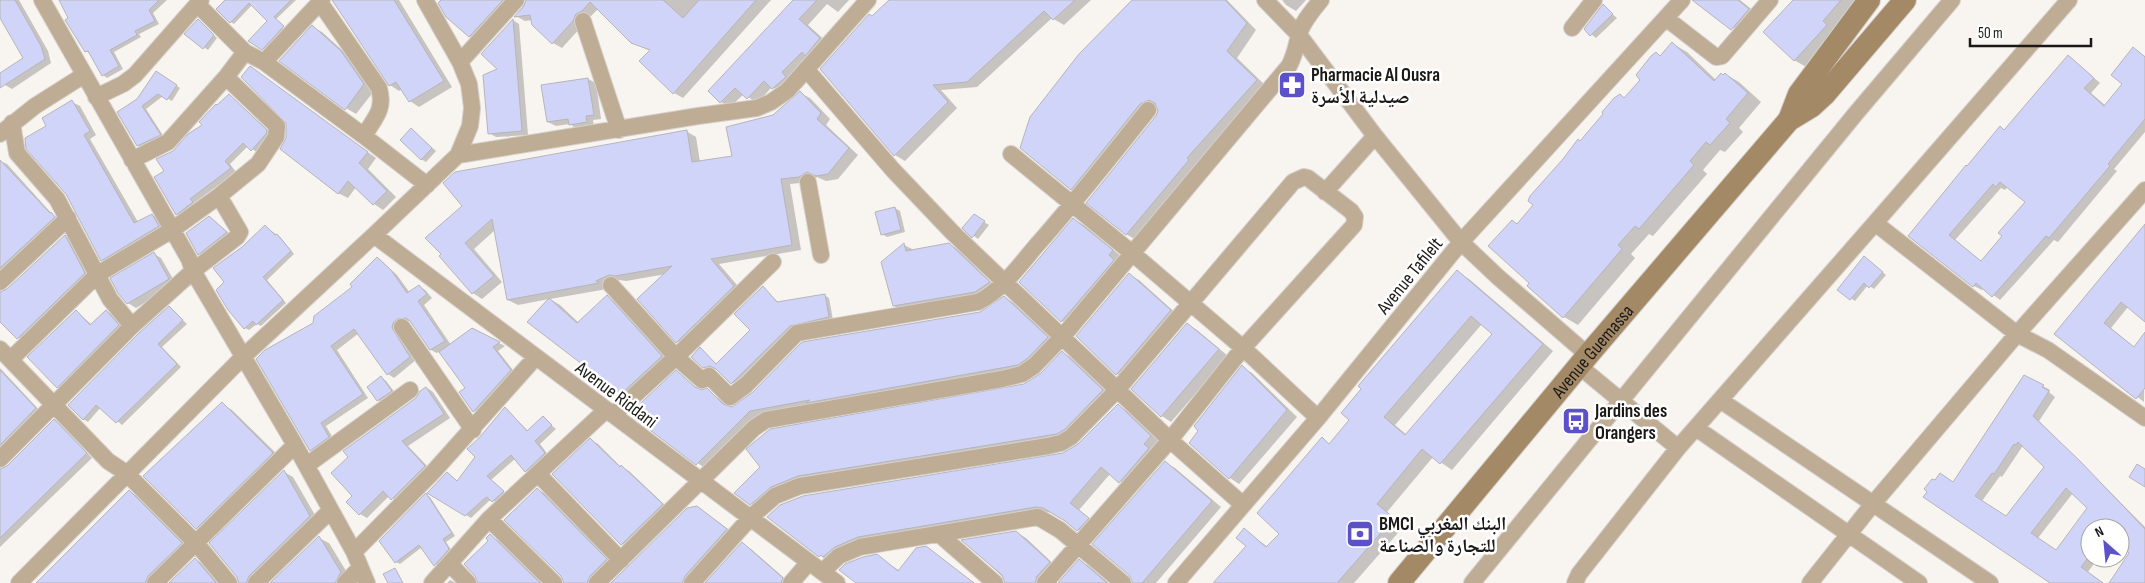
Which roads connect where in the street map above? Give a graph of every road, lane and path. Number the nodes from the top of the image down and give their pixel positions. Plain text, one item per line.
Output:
1 (42, 0) edge
2 (516, 0) edge
3 (868, 0) edge
4 (1265, 0) edge
5 (1321, 0) edge
6 (1594, 0) edge
7 (1682, 0) edge
8 (1770, 0) edge
9 (1869, 0) edge
10 (1905, 0) edge
11 (1952, 0) edge
12 (2069, 0) edge
13 (321, 1) edge
14 (199, 2) edge
15 (429, 2) edge
16 (1667, 19) junction
17 (583, 21) dead end
18 (1572, 28) dead end
19 (1299, 35) junction
20 (245, 52) junction
21 (264, 62) junction
22 (460, 62) junction
23 (806, 70) junction
24 (84, 75) junction
25 (226, 77) junction
26 (96, 98) junction
27 (1148, 110) dead end
28 (1789, 120) junction
29 (6, 128) edge
30 (619, 130) junction
31 (364, 136) junction
32 (1375, 136) junction
33 (1011, 154) dead end
34 (458, 155) junction
35 (132, 160) junction
36 (808, 182) dead end
37 (426, 185) junction
38 (2145, 190) edge
39 (1325, 192) junction
40 (219, 196) junction
41 (1072, 205) junction
42 (68, 218) junction
43 (1875, 223) junction
44 (172, 230) junction
45 (374, 235) junction
46 (1461, 242) junction
47 (1132, 253) junction
48 (821, 255) dead end
49 (773, 262) dead end
50 (193, 271) junction
51 (98, 274) junction
52 (0, 282) edge
53 (1005, 282) junction
54 (611, 285) dead end
55 (1190, 303) junction
56 (132, 326) junction
57 (402, 326) dead end
58 (2017, 334) junction
59 (1063, 336) junction
60 (1243, 348) junction
61 (5, 354) edge
62 (244, 356) junction
63 (676, 357) junction
64 (535, 358) junction
65 (1583, 360) junction
66 (410, 390) dead end
67 (1117, 390) junction
68 (1621, 399) junction
69 (1720, 400) junction
70 (54, 406) junction
71 (610, 412) junction
72 (1318, 418) junction
73 (2145, 418) edge
74 (1696, 428) junction
75 (473, 430) junction
76 (1170, 440) junction
77 (295, 445) junction
78 (1678, 448) junction
79 (1, 455) edge
80 (306, 465) junction
81 (126, 473) junction
82 (538, 474) junction
83 (701, 480) junction
84 (1242, 504) junction
85 (1872, 505) junction
86 (330, 510) junction
87 (751, 517) junction
88 (489, 519) junction
89 (939, 534) junction
90 (1848, 535) junction
91 (196, 542) junction
92 (1078, 544) junction
93 (357, 560) junction
94 (621, 560) junction
95 (450, 564) junction
96 (816, 567) junction
97 (18, 583) edge
98 (155, 583) edge
99 (229, 583) edge
100 (256, 583) edge
101 (345, 583) edge
102 (367, 583) edge
103 (432, 583) edge
104 (468, 583) edge
105 (554, 583) edge
106 (597, 583) edge
107 (692, 583) edge
108 (791, 583) edge
109 (837, 583) edge
110 (995, 583) edge
111 (1046, 583) edge
112 (1123, 583) edge
113 (1176, 583) edge
114 (1399, 583) edge
115 (1472, 583) edge
116 (1575, 583) edge
117 (1810, 583) edge
118 (1919, 583) edge
119 (1990, 583) edge

1 - 24 street
2 - 22 street
3 - 23 street
4 - 19 street
5 - 19 street
6 - 18 street
7 - 16 street, Avenue Tafilelt
8 - 16 street
9 - 28 main road, Avenue Guemassa
10 - 28 main road, Avenue Guemassa
11 - 68 street
12 - 43 street
13 - 21 street
13 - 31 street
14 - 20 street
14 - 26 street
15 - 22 street
16 - 46 street, Avenue Tafilelt
17 - 30 street
19 - 32 street
19 - 47 street
20 - 21 street
20 - 25 street
21 - 31 street
22 - 34 street
23 - 30 street
23 - 53 street
24 - 26 street
24 - 29 street
25 - 35 street
25 - 40 street
26 - 35 street
27 - 41 street
28 - 65 main road, Avenue Guemassa
29 - 42 street
30 - 34 street
31 - 37 street
32 - 39 street
32 - 46 street
33 - 41 street
34 - 37 street
35 - 44 street
36 - 48 street
37 - 45 street
38 - 58 street
39 - 55 street
39 - 60 street
40 - 44 street
40 - 50 street
41 - 47 street
41 - 53 street
42 - 51 street
42 - 52 street
43 - 58 street
43 - 69 street
44 - 50 street
44 - 51 street
45 - 62 street
45 - 64 street, Avenue Riddani
46 - 65 street
46 - 72 street, Avenue Tafilelt
47 - 55 street
47 - 59 street
49 - 63 street
50 - 56 street
50 - 62 street
51 - 56 street
51 - 61 street
53 - 59 street
53 - 63 street
54 - 63 street
55 - 60 street
55 - 67 street
56 - 70 street
57 - 75 street
58 - 73 street
58 - 85 street
59 - 67 street
59 - 83 street
60 - 72 street
60 - 76 street
61 - 70 street
62 - 77 street
62 - 81 street
63 - 71 street
64 - 71 street, Avenue Riddani
64 - 75 street
65 - 68 street
65 - 114 main road, Avenue Guemassa
66 - 80 street
67 - 76 street
67 - 87 street
68 - 78 street
68 - 115 street
69 - 74 street
69 - 85 street
70 - 79 street
70 - 81 street
71 - 82 street
71 - 83 street, Avenue Riddani
72 - 84 street, Avenue Tafilelt
74 - 78 street
74 - 90 street
75 - 93 street
76 - 84 street
76 - 92 street
77 - 80 street
77 - 91 street
78 - 116 street
80 - 86 street
81 - 91 street
81 - 97 street
82 - 88 street
82 - 94 street
83 - 87 street, Avenue Riddani
83 - 94 street
84 - 113 street, Avenue Tafilelt
85 - 90 street
85 - 119 street
86 - 93 street
86 - 100 street
87 - 96 street, Avenue Riddani
87 - 107 street
88 - 95 street
88 - 105 street
89 - 92 street
89 - 96 street
89 - 110 street
90 - 117 street
90 - 118 street
91 - 98 street
91 - 99 street
92 - 111 street
92 - 112 street
93 - 101 street
93 - 102 street
94 - 106 street
95 - 103 street
95 - 104 street
96 - 108 street
96 - 109 street, Avenue Riddani

